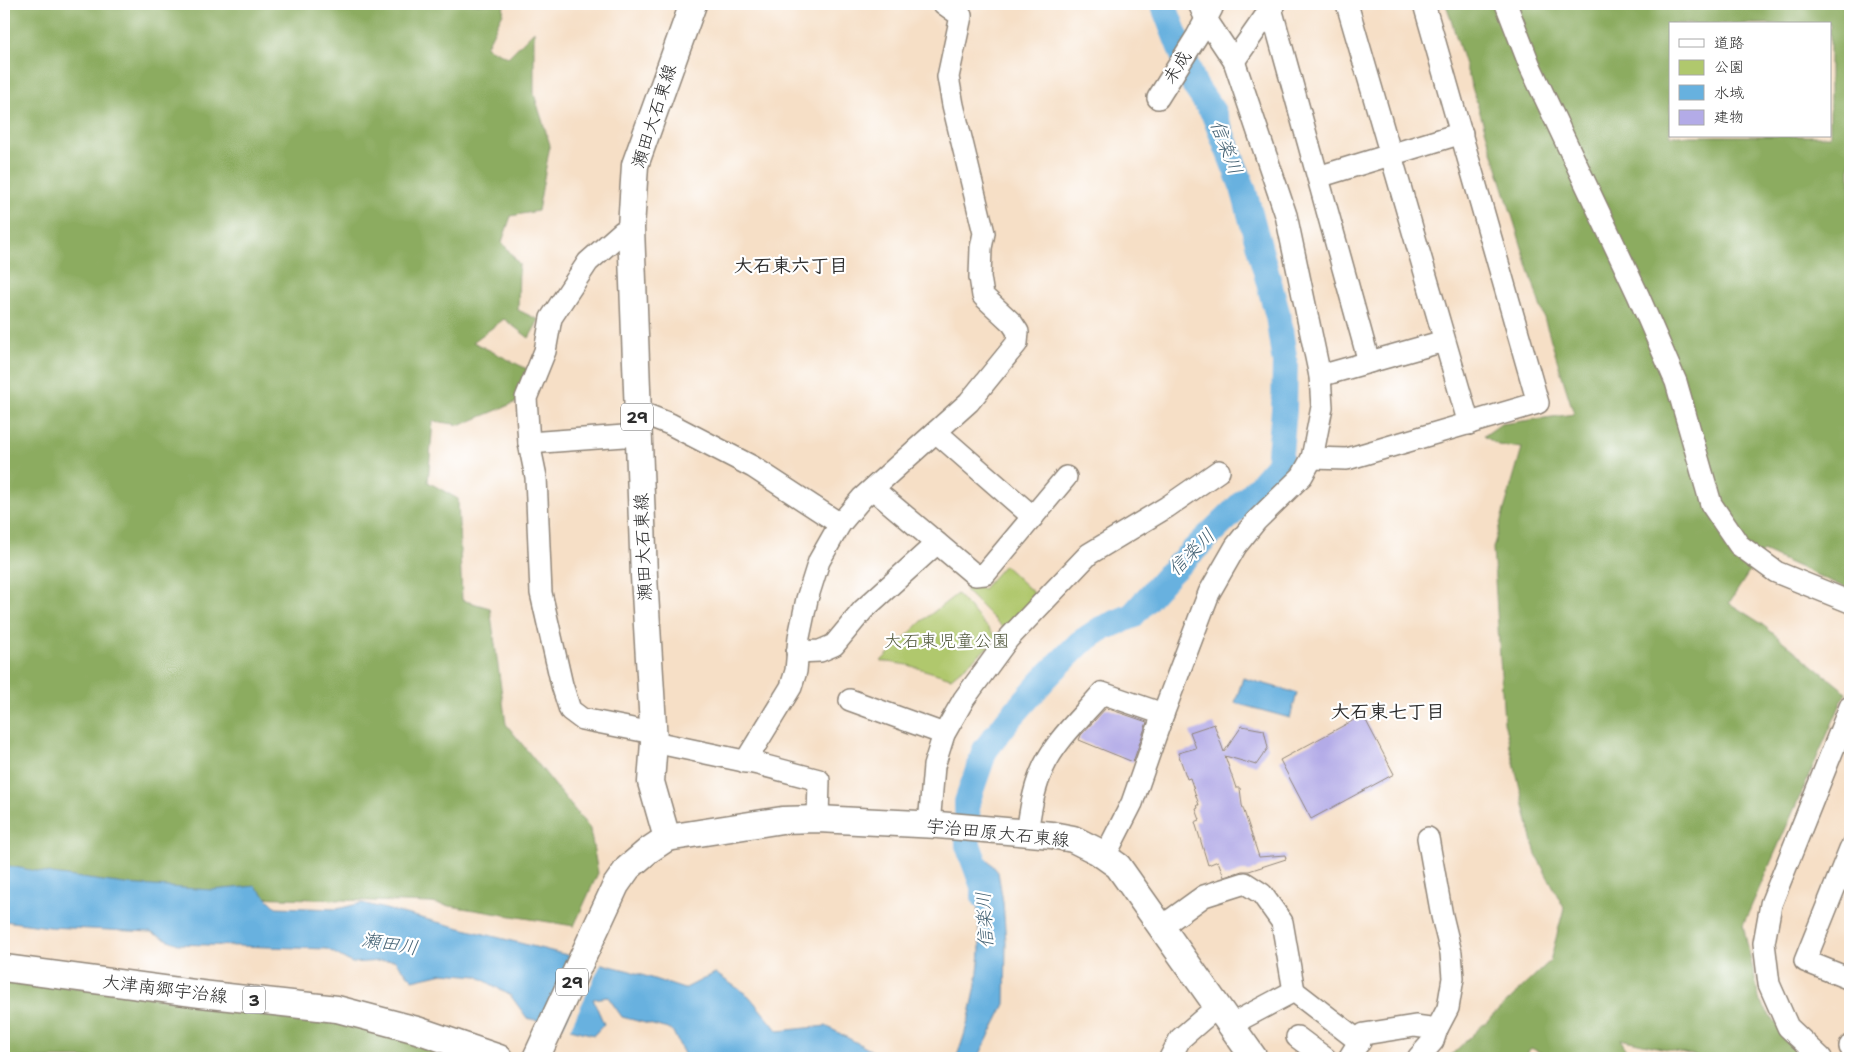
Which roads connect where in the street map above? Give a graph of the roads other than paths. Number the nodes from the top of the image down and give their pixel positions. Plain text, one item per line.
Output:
1 (692, 4) edge
2 (944, 4) edge
3 (1347, 4) edge
4 (1424, 4) edge
5 (1506, 4) edge
6 (1273, 6) edge
7 (1204, 16) edge
8 (1234, 61) junction
9 (1158, 98) dead end
10 (1462, 133) junction
11 (1390, 155) junction
12 (1318, 177) junction
13 (631, 228) junction
14 (1444, 340) junction
15 (1369, 362) junction
16 (1320, 376) junction
17 (638, 423) junction
18 (1469, 424) junction
19 (936, 432) junction
20 (528, 443) junction
21 (1312, 458) junction
22 (1219, 471) dead end
23 (1066, 477) dead end
24 (873, 489) junction
25 (1033, 517) junction
26 (840, 524) junction
27 (937, 543) junction
28 (1850, 602) edge
29 (797, 652) junction
30 (850, 700) dead end
31 (1850, 707) edge
32 (1163, 714) junction
33 (944, 734) junction
34 (653, 738) junction
35 (745, 762) junction
36 (818, 819) junction
37 (933, 825) junction
38 (1021, 833) junction
39 (667, 838) junction
40 (1428, 838) dead end
41 (1850, 849) edge
42 (1105, 856) junction
43 (1162, 928) junction
44 (4, 968) edge
45 (1850, 979) edge
46 (1294, 991) junction
47 (1224, 1016) junction
48 (1437, 1029) junction
49 (1297, 1037) dead end
50 (1356, 1052) edge
51 (499, 1058) edge
52 (536, 1058) edge
53 (1170, 1058) edge
54 (1254, 1058) edge
55 (1324, 1058) edge
56 (1418, 1058) edge
57 (1821, 1058) edge

1 - 13 main road, 瀬田大石東線 / 29
2 - 19 street
3 - 11 street
4 - 10 street
5 - 28 street
6 - 8 street
6 - 12 street
7 - 8 street
7 - 9 street, 未成
8 - 16 street
10 - 11 street
10 - 18 street
11 - 12 street
11 - 14 street
12 - 15 street
13 - 17 main road, 瀬田大石東線 / 29
13 - 20 street
14 - 15 street
14 - 18 street
15 - 16 street
16 - 21 street
17 - 20 street
17 - 26 street
17 - 34 main road, 瀬田大石東線 / 29
18 - 21 street
19 - 24 street
19 - 25 street
20 - 34 street
21 - 32 street
22 - 33 street
23 - 25 street
24 - 26 street
24 - 27 street
25 - 27 street
26 - 29 street
27 - 29 street
29 - 35 street
30 - 33 street
31 - 57 street
32 - 38 street
32 - 42 street
33 - 37 street
34 - 35 street
34 - 39 main road, 瀬田大石東線 / 29
35 - 36 street
36 - 37 main road, 宇治田原大石東線
36 - 39 main road, 宇治田原大石東線
37 - 38 main road, 宇治田原大石東線
38 - 42 main road, 宇治田原大石東線
39 - 52 main road, 29
40 - 48 street
41 - 45 street
42 - 43 main road, 宇治田原大石東線
43 - 46 street
43 - 47 main road, 宇治田原大石東線
44 - 51 main road, 大津南郷宇治線 / 3
46 - 47 street
46 - 50 street
47 - 53 street
47 - 54 main road, 宇治田原大石東線
48 - 50 street
48 - 56 street
49 - 55 street

